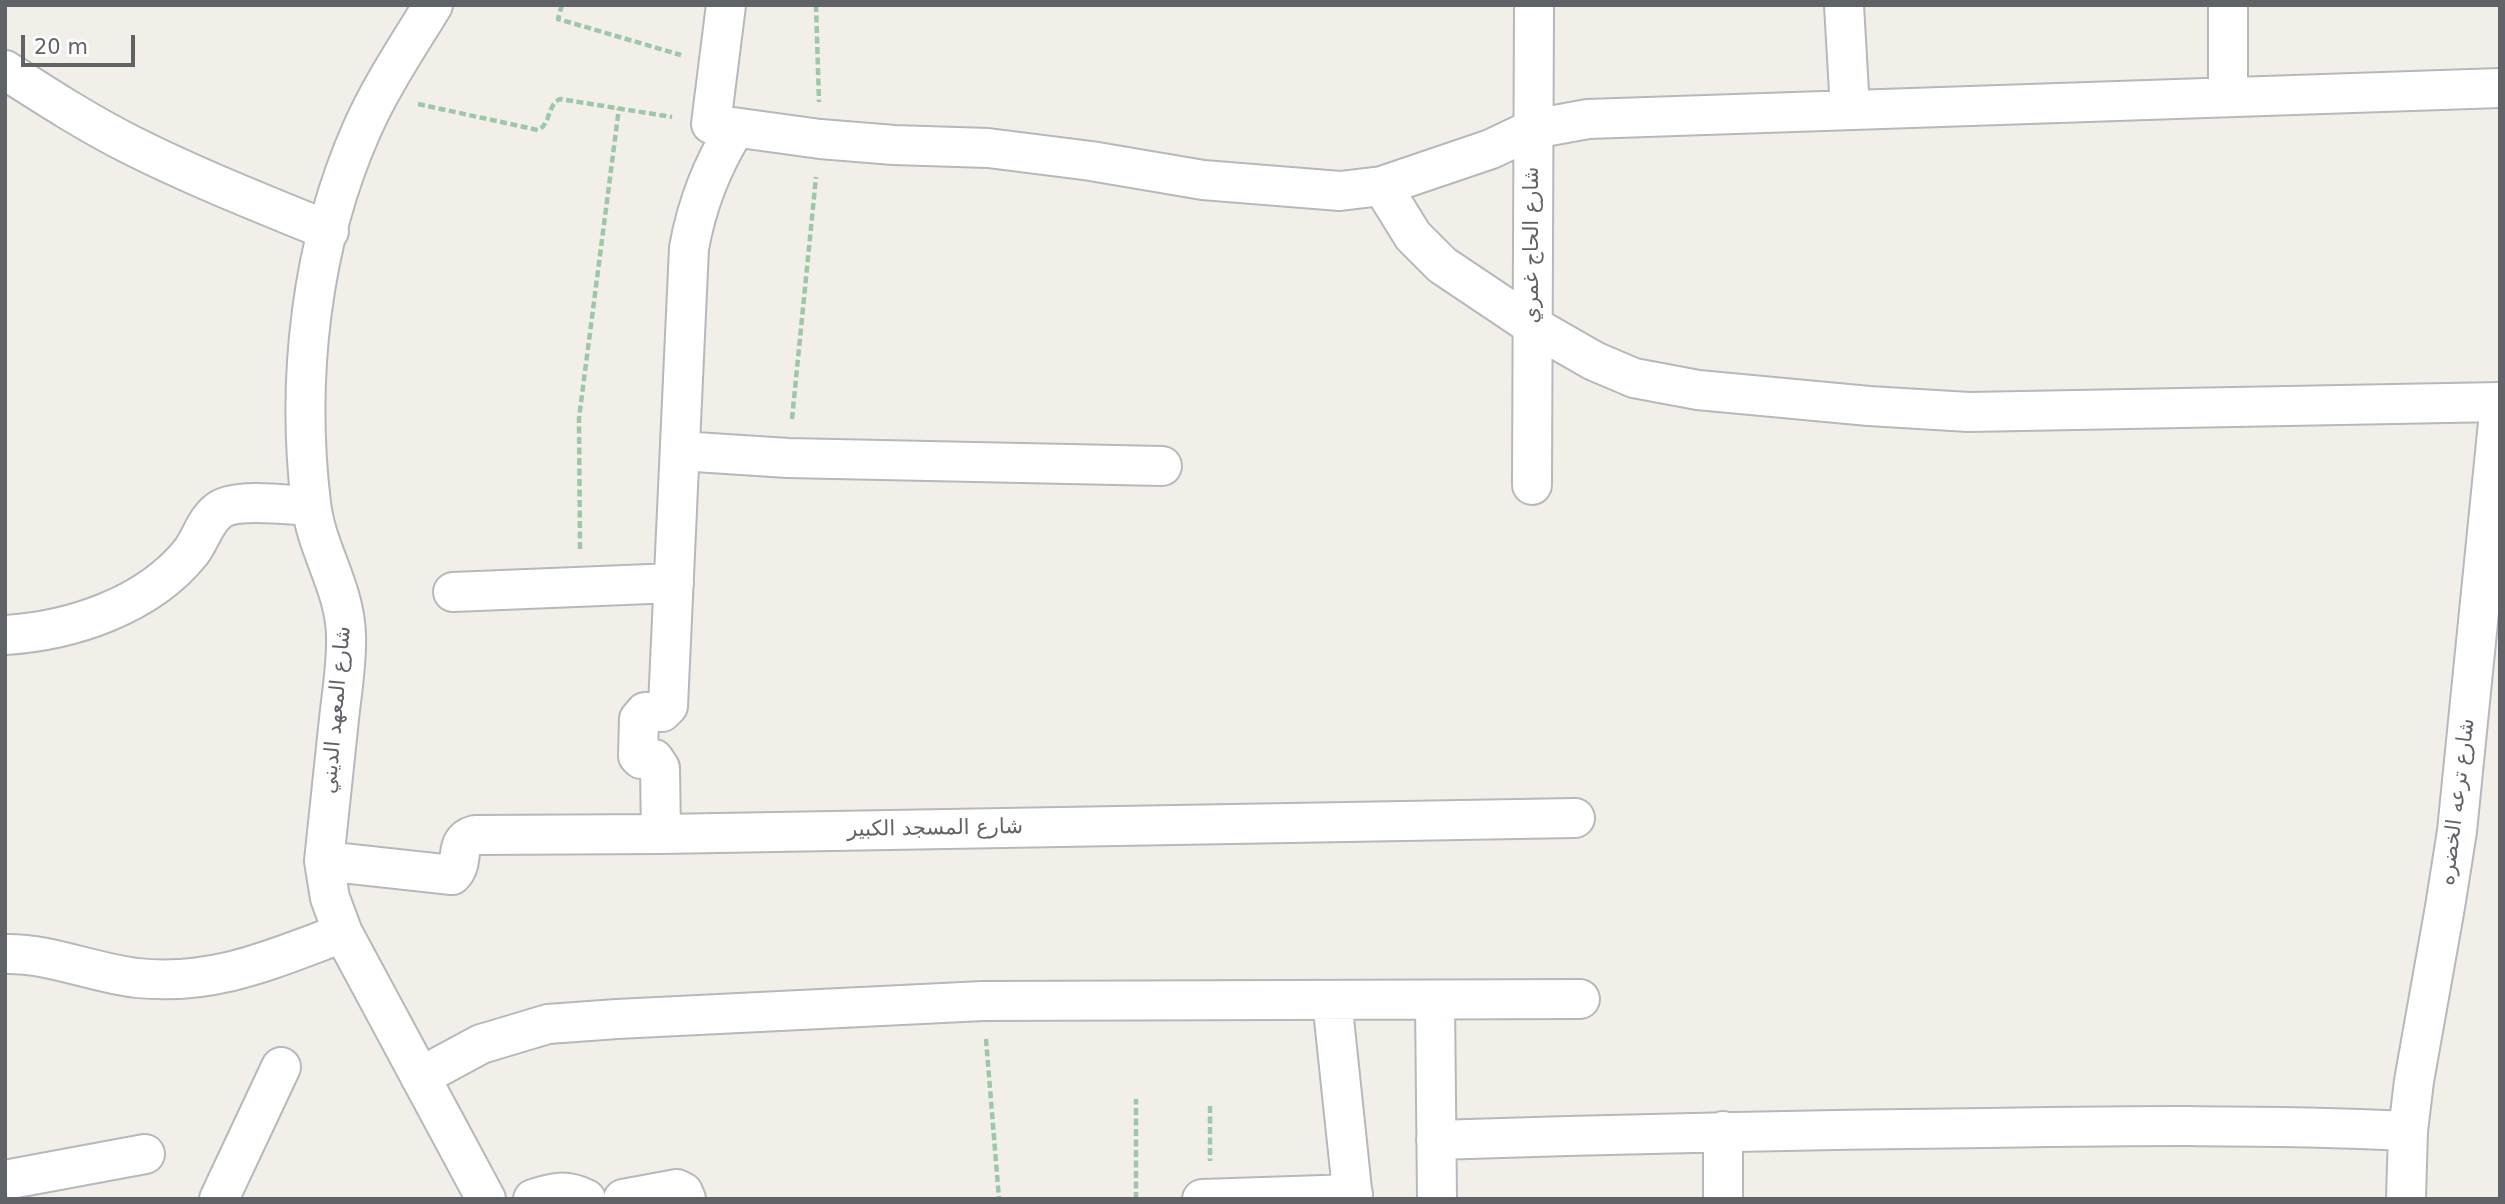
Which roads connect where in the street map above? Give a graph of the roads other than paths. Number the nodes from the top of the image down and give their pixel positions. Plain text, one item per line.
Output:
1 (433, 5) edge
2 (726, 5) edge
3 (1534, 5) edge
4 (1844, 5) edge
5 (2228, 5) edge
6 (5, 70) edge
7 (2500, 88) edge
8 (2228, 96) junction
9 (1850, 110) junction
10 (723, 127) junction
11 (1533, 129) junction
12 (1382, 186) junction
13 (329, 231) junction
14 (1533, 326) junction
15 (2500, 402) edge
16 (680, 452) junction
17 (1162, 466) dead end
18 (1532, 485) dead end
19 (311, 506) junction
20 (674, 583) junction
21 (453, 592) dead end
22 (5, 635) edge
23 (1574, 818) dead end
24 (661, 834) junction
25 (324, 861) junction
26 (343, 933) junction
27 (5, 954) edge
28 (1580, 999) dead end
29 (1332, 1000) junction
30 (1435, 1000) junction
31 (281, 1067) dead end
32 (419, 1077) junction
33 (1723, 1131) junction
34 (2408, 1131) junction
35 (1436, 1140) junction
36 (145, 1154) dead end
37 (5, 1180) edge
38 (1353, 1196) edge
39 (219, 1199) edge
40 (485, 1199) edge
41 (533, 1199) edge
42 (586, 1199) edge
43 (623, 1199) edge
44 (686, 1199) edge
45 (1202, 1199) edge
46 (1210, 1199) edge
47 (1437, 1199) edge
48 (1723, 1199) edge
49 (2406, 1199) edge

1 - 13 street, شارع المعهد الديني
2 - 10 street
3 - 11 street, شارع الحاج غمري
4 - 9 street
5 - 8 street
6 - 13 street
7 - 8 street
8 - 9 street
9 - 11 street
10 - 12 street
10 - 16 street
11 - 12 street
11 - 14 street, شارع الحاج غمري
12 - 14 street
13 - 19 street, شارع المعهد الديني
14 - 15 street
14 - 18 street, شارع الحاج غمري
15 - 34 street, شارع ترعه الخضره
16 - 17 street
16 - 20 street
19 - 22 street
19 - 25 street, شارع المعهد الديني
20 - 21 street
20 - 24 street
23 - 24 street, شارع المسجد الكبير
24 - 25 street, شارع المسجد الكبير
25 - 26 street, شارع المعهد الديني
26 - 27 street
26 - 32 street, شارع المعهد الديني
28 - 30 street
29 - 30 street
29 - 32 street
29 - 38 street
30 - 35 street
31 - 39 street
32 - 40 street, شارع المعهد الديني
33 - 34 street
33 - 35 street
33 - 48 street
34 - 49 street, شارع ترعه الخضره
35 - 47 street
36 - 37 street
38 - 46 street
41 - 42 street
43 - 44 street
45 - 46 street

